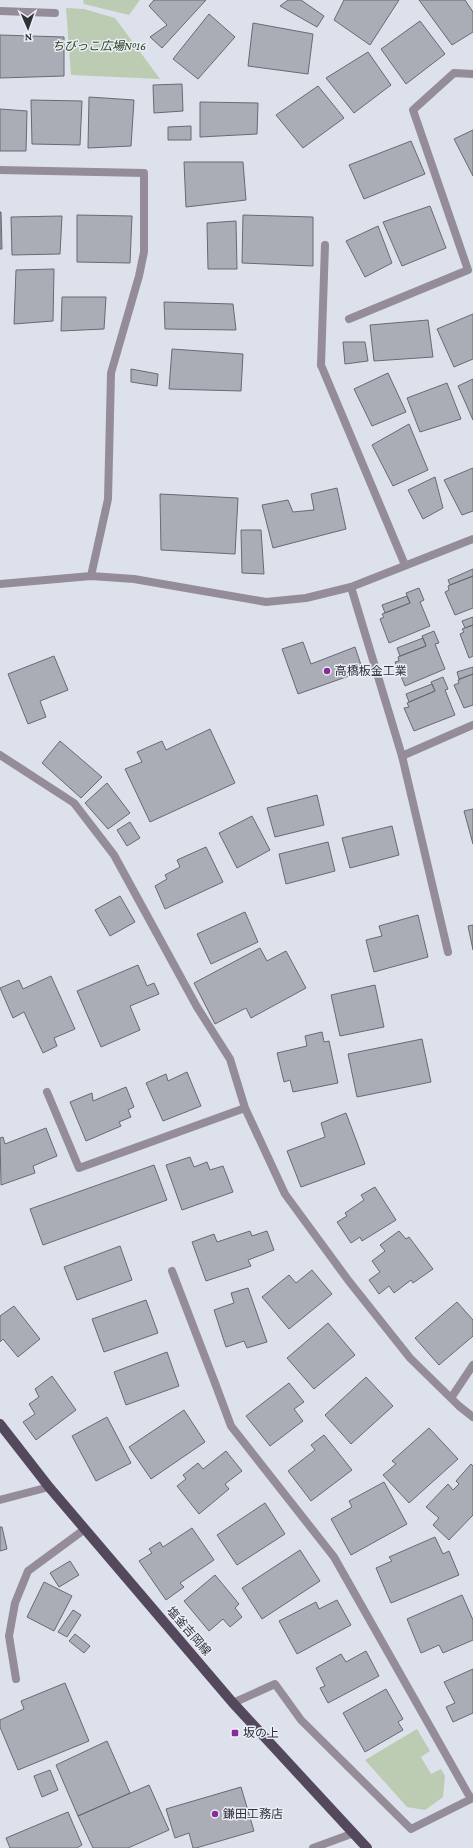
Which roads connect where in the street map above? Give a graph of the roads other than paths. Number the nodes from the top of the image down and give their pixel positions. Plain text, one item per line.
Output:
1 (0, 10) edge
2 (55, 13) dead end
3 (473, 74) edge
4 (0, 170) edge
5 (325, 245) dead end
6 (349, 319) dead end
7 (473, 538) edge
8 (405, 565) junction
9 (91, 576) junction
10 (0, 584) edge
11 (351, 587) junction
12 (473, 725) edge
13 (0, 755) edge
14 (402, 756) junction
15 (448, 952) dead end
16 (47, 1092) dead end
17 (245, 1108) junction
18 (172, 1271) dead end
19 (473, 1365) edge
20 (451, 1398) junction
21 (473, 1417) edge
22 (0, 1424) edge
23 (49, 1487) junction
24 (0, 1500) edge
25 (85, 1528) junction
26 (16, 1679) dead end
27 (234, 1703) junction
28 (472, 1798) edge
29 (354, 1833) junction
30 (314, 1848) edge
31 (367, 1848) edge

1 - 2 street
3 - 6 street
4 - 9 street
5 - 8 street
7 - 8 street
8 - 11 street
9 - 10 street
9 - 11 street
11 - 14 street
12 - 14 street
13 - 17 street
14 - 15 street
16 - 17 street
17 - 20 street
18 - 28 street
19 - 20 street
20 - 21 street
22 - 23 main road, 塩釜吉岡線
23 - 24 street
23 - 25 main road, 塩釜吉岡線
25 - 26 street
25 - 27 main road, 塩釜吉岡線
27 - 28 street
27 - 29 main road, 塩釜吉岡線
29 - 30 street
29 - 31 main road, 塩釜吉岡線

